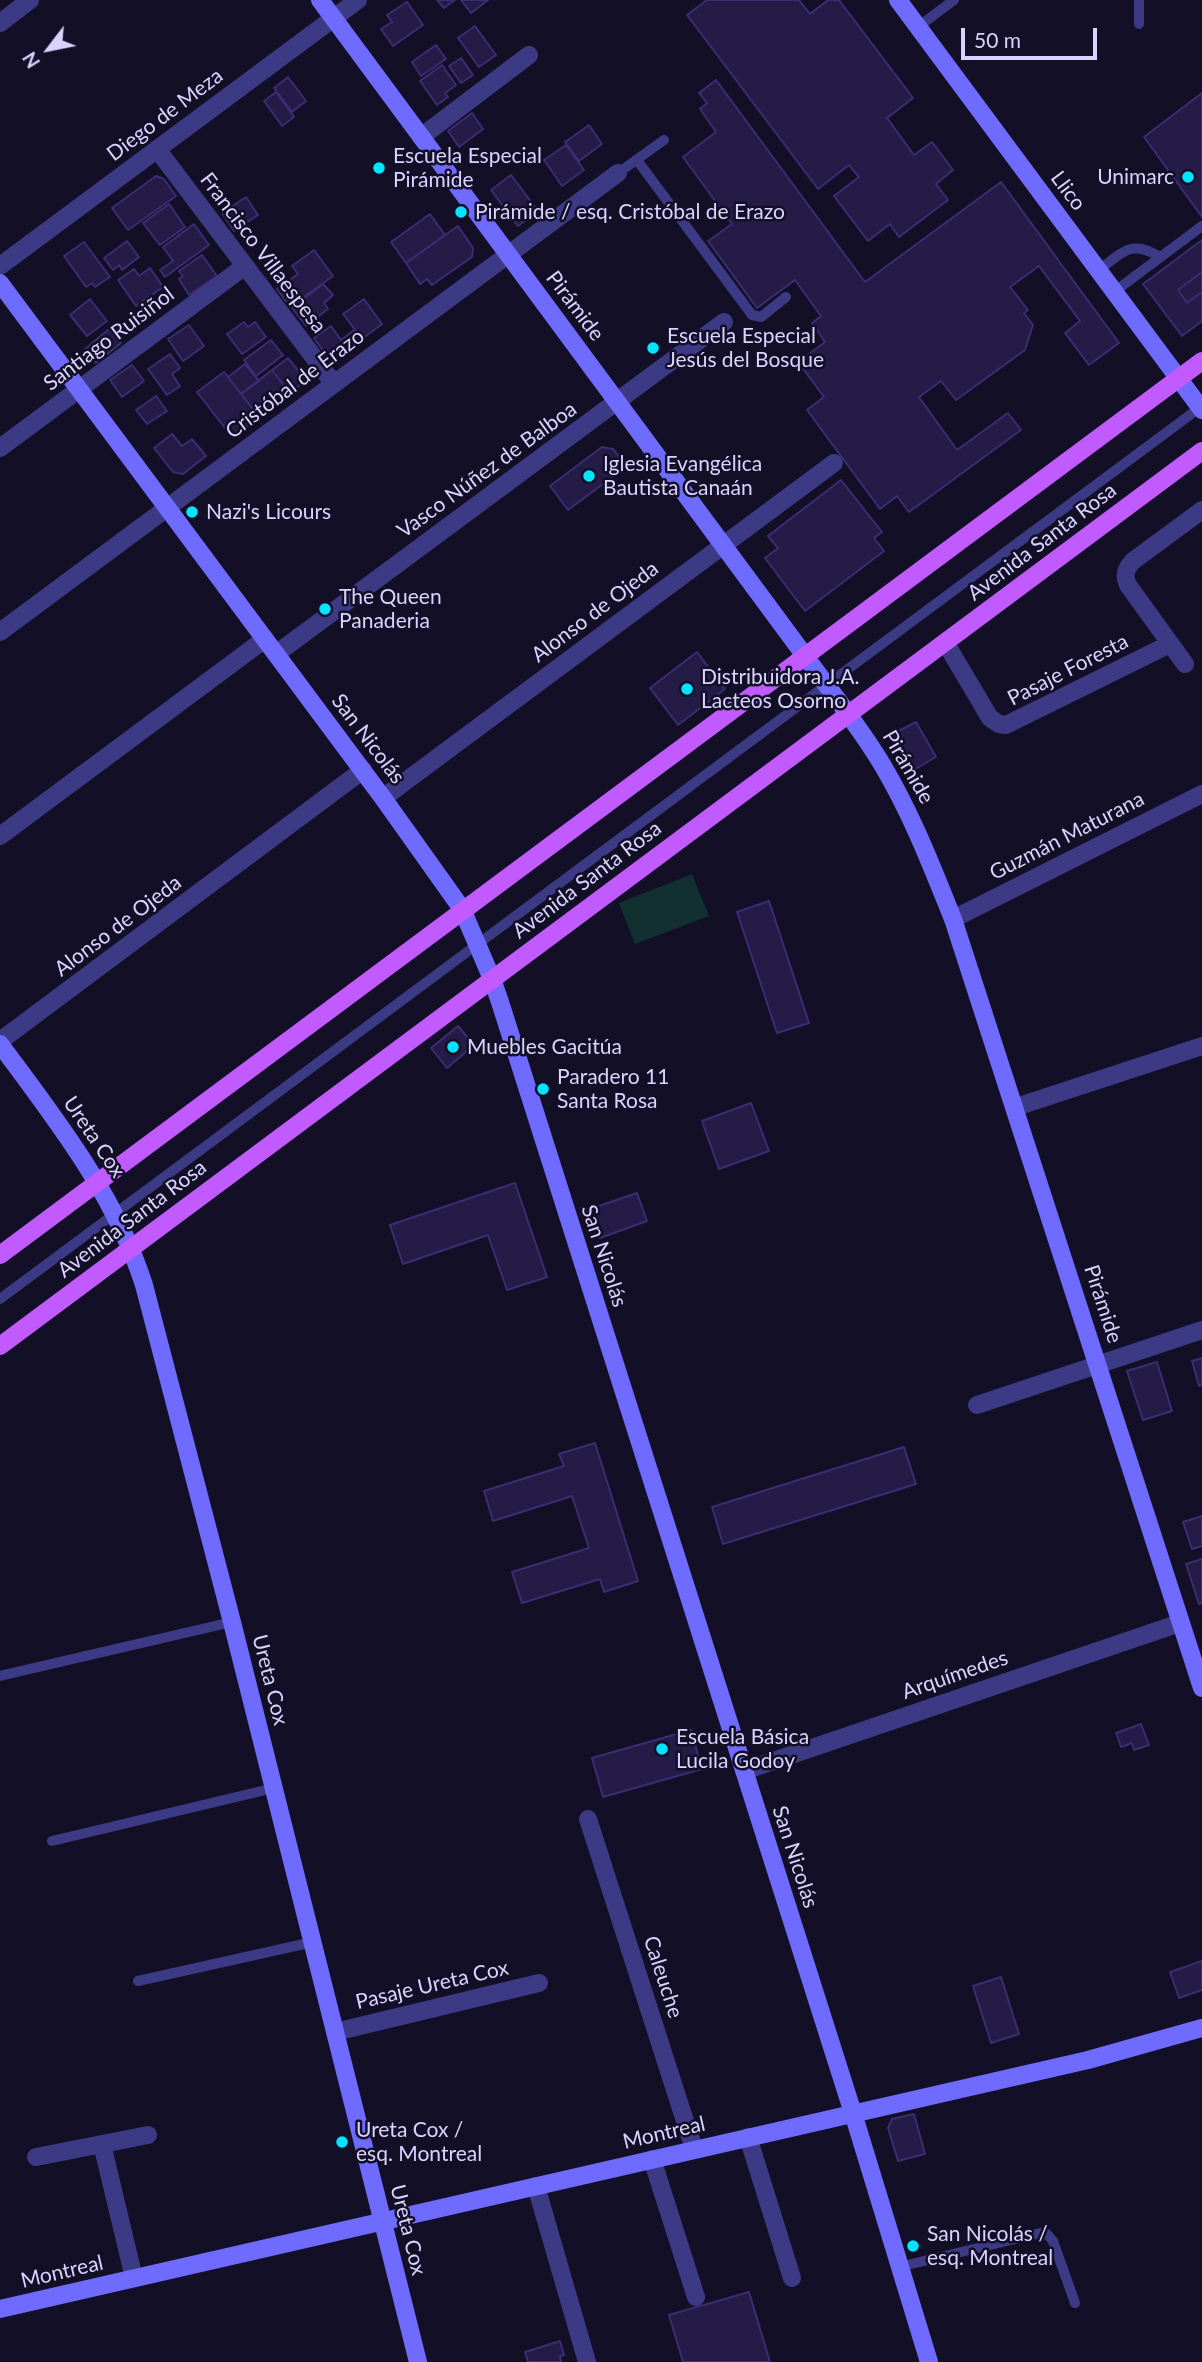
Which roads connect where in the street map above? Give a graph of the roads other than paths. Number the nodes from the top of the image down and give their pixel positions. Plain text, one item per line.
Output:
1 (30, 0) edge
2 (320, 0) edge
3 (358, 0) edge
4 (898, 0) edge
5 (954, 0) edge
6 (1139, 0) edge
7 (334, 18) junction
8 (0, 23) edge
9 (1139, 24) dead end
10 (918, 27) junction
11 (529, 55) dead end
12 (421, 137) junction
13 (664, 140) dead end
14 (157, 149) junction
15 (637, 160) junction
16 (618, 173) joint
17 (1202, 226) edge
18 (508, 254) junction
19 (1160, 257) junction
20 (0, 266) edge
21 (245, 267) junction
22 (1099, 270) junction
23 (0, 283) edge
24 (1114, 292) junction
25 (786, 297) dead end
26 (724, 322) dead end
27 (1202, 361) edge
28 (1178, 379) junction
29 (334, 384) junction
30 (80, 389) junction
31 (617, 401) junction
32 (1201, 408) edge
33 (0, 448) edge
34 (1202, 451) edge
35 (834, 463) dead end
36 (167, 508) junction
37 (1202, 510) edge
38 (723, 545) junction
39 (0, 632) edge
40 (945, 642) junction
41 (1170, 644) junction
42 (270, 646) junction
43 (805, 656) junction
44 (1185, 664) dead end
45 (827, 685) junction
46 (848, 715) junction
47 (363, 771) junction
48 (1202, 794) edge
49 (383, 798) junction
50 (0, 836) edge
51 (462, 909) junction
52 (953, 919) junction
53 (478, 944) junction
54 (492, 979) junction
55 (0, 1043) edge
56 (1202, 1046) edge
57 (1016, 1107) junction
58 (98, 1181) junction
59 (115, 1213) junction
60 (132, 1247) junction
61 (0, 1255) edge
62 (0, 1299) edge
63 (1202, 1330) edge
64 (0, 1346) edge
65 (1098, 1364) junction
66 (976, 1405) dead end
67 (232, 1622) junction
68 (1180, 1622) junction
69 (0, 1676) edge
70 (1202, 1688) edge
71 (744, 1771) junction
72 (274, 1787) junction
73 (589, 1819) dead end
74 (52, 1840) dead end
75 (313, 1942) junction
76 (138, 1981) dead end
77 (539, 1983) dead end
78 (1202, 2028) edge
79 (335, 2032) junction
80 (853, 2113) junction
81 (148, 2135) dead end
82 (748, 2137) junction
83 (102, 2144) junction
84 (694, 2149) junction
85 (36, 2157) dead end
86 (652, 2159) junction
87 (536, 2186) junction
88 (382, 2221) junction
89 (899, 2267) junction
90 (134, 2278) junction
91 (792, 2278) dead end
92 (696, 2297) dead end
93 (1075, 2302) dead end
94 (0, 2309) edge
95 (418, 2362) edge
96 (587, 2362) edge
97 (929, 2362) edge

1 - 8 street
2 - 7 street, Pirámide
3 - 7 street, Diego de Meza
4 - 10 street, Llico
5 - 10 lane
6 - 9 lane
7 - 12 street, Pirámide
7 - 14 street, Diego de Meza
10 - 22 street, Llico
11 - 12 street
12 - 18 street, Pirámide
13 - 15 lane
14 - 20 street, Diego de Meza
14 - 21 street, Francisco Villaespesa
15 - 16 lane
15 - 25 lane
16 - 18 street, Cristóbal de Erazo
17 - 19 lane
18 - 29 street, Cristóbal de Erazo
18 - 31 street, Pirámide
19 - 22 lane
19 - 24 lane
21 - 29 street, Francisco Villaespesa
21 - 30 street, Santiago Ruisiñol
22 - 24 street, Llico
23 - 30 street, San Nicolás
24 - 28 street, Llico
26 - 31 street, Vasco Núñez de Balboa
27 - 28 main road
28 - 32 street, Llico
28 - 43 main road
29 - 36 street, Cristóbal de Erazo
30 - 33 street, Santiago Ruisiñol
30 - 36 street, San Nicolás
31 - 38 street, Pirámide
31 - 42 street, Vasco Núñez de Balboa
32 - 45 lane
34 - 40 main road, Avenida Santa Rosa
35 - 38 street, Alonso de Ojeda
36 - 39 street, Cristóbal de Erazo
36 - 42 street, San Nicolás
37 - 41 street, Pasaje Foresta
38 - 43 street, Pirámide
38 - 49 street, Alonso de Ojeda
40 - 41 street, Pasaje Foresta
40 - 46 main road, Avenida Santa Rosa
41 - 44 street, Pasaje Foresta
42 - 47 street, San Nicolás
42 - 50 street, Vasco Núñez de Balboa
43 - 45 street, Pirámide
43 - 51 main road
45 - 46 street, Pirámide
45 - 53 lane
46 - 52 street, Pirámide
46 - 54 main road, Avenida Santa Rosa
47 - 49 street, San Nicolás
47 - 55 street, Alonso de Ojeda
48 - 52 street, Guzmán Maturana
49 - 51 street, San Nicolás
51 - 53 street, San Nicolás
51 - 58 main road
52 - 57 street, Pirámide
53 - 54 street, San Nicolás
53 - 59 lane
54 - 60 main road, Avenida Santa Rosa
54 - 71 street, San Nicolás
55 - 58 street, Ureta Cox
56 - 57 street
57 - 65 street, Pirámide
58 - 59 street, Ureta Cox
58 - 61 main road
59 - 60 street, Ureta Cox
59 - 62 lane
60 - 64 main road, Avenida Santa Rosa
60 - 67 street, Ureta Cox
63 - 65 street
65 - 66 street
65 - 68 street, Pirámide
67 - 69 lane
67 - 72 street, Ureta Cox
68 - 70 street, Pirámide
68 - 71 street, Arquímedes
71 - 80 street, San Nicolás
72 - 74 lane
72 - 75 street, Ureta Cox
73 - 84 street, Caleuche
75 - 76 lane
75 - 79 street, Ureta Cox
77 - 79 street, Pasaje Ureta Cox
78 - 80 street, Montreal
79 - 88 street, Ureta Cox
80 - 82 street, Montreal
80 - 89 street, San Nicolás
81 - 83 street
82 - 84 street, Montreal
82 - 91 street
83 - 85 street
83 - 90 street, Montreal
84 - 86 street, Montreal
86 - 87 street, Montreal
86 - 92 street
87 - 88 street, Montreal
87 - 96 street
88 - 90 street, Montreal
88 - 95 street, Ureta Cox
89 - 93 lane
89 - 97 street, San Nicolás
90 - 94 street, Montreal

